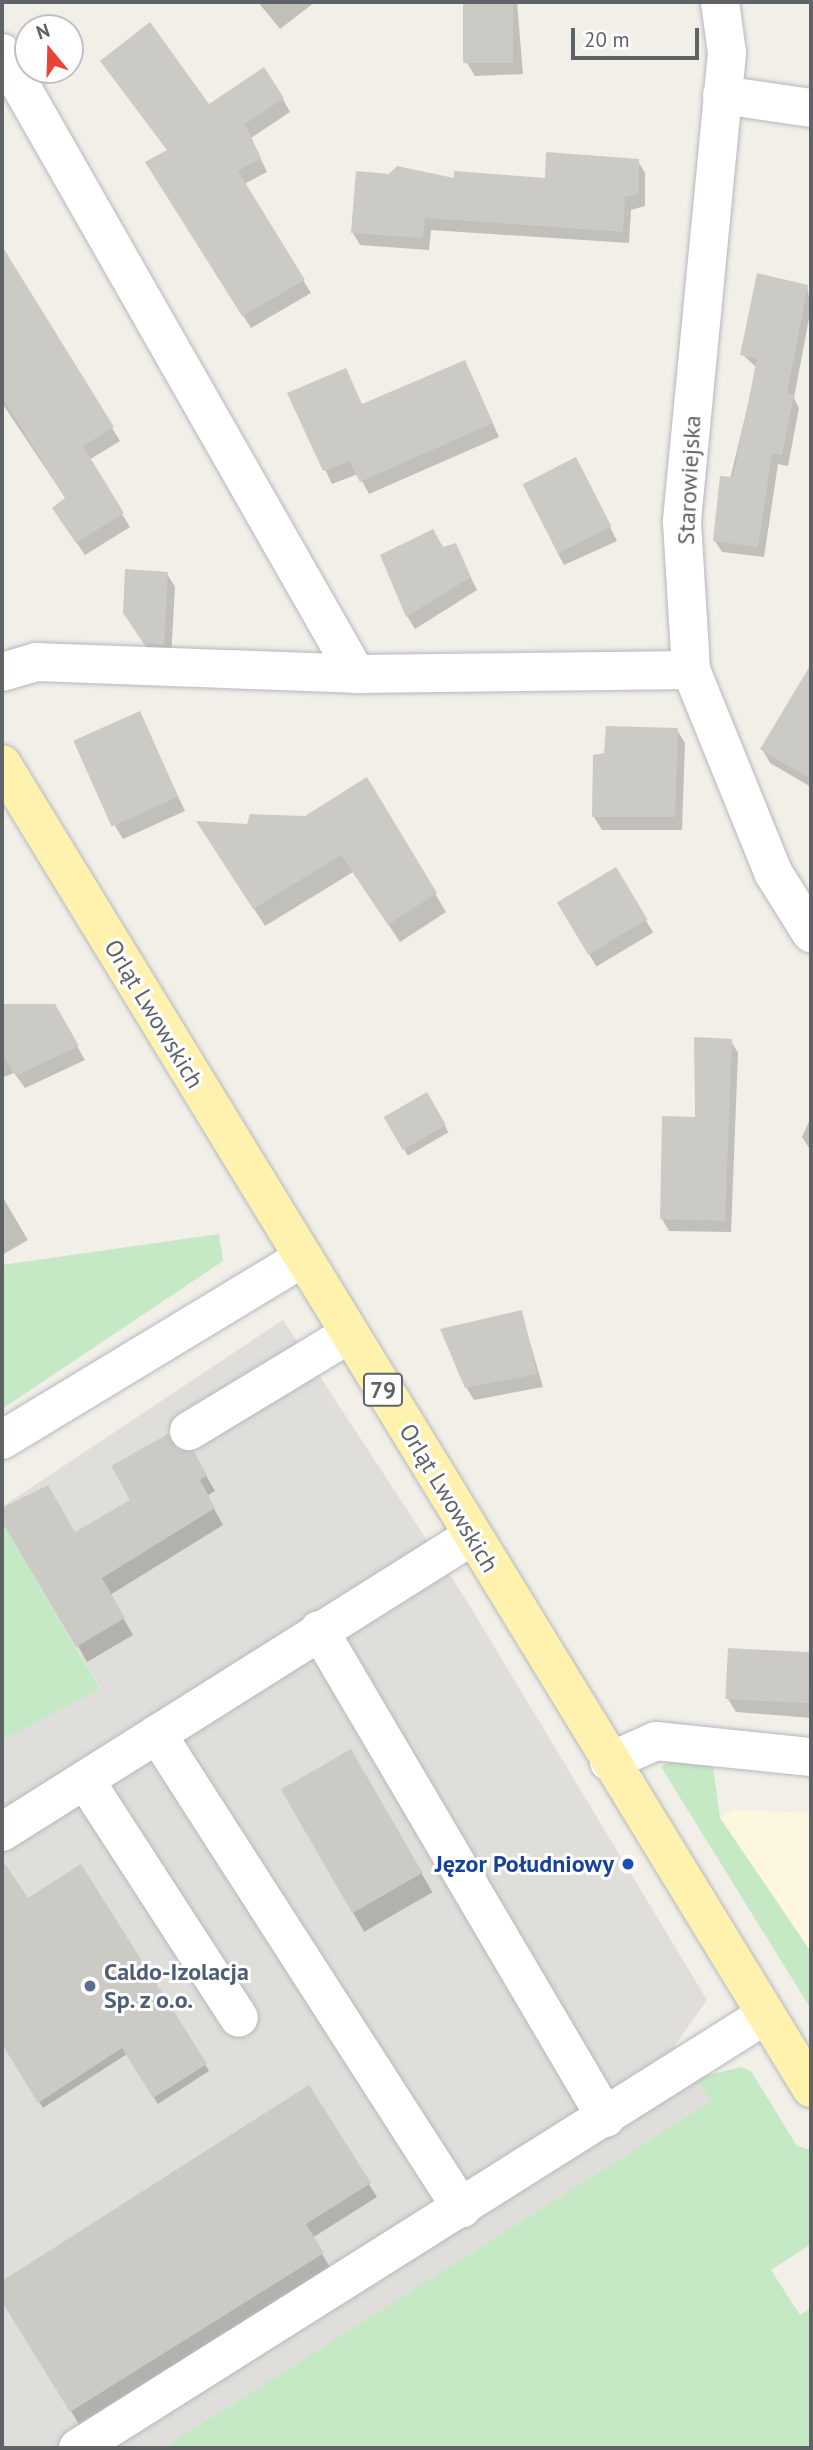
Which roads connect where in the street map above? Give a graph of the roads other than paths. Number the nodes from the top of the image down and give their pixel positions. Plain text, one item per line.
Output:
1 (720, 2) edge
2 (2, 53) edge
3 (722, 95) junction
4 (811, 108) edge
5 (691, 670) junction
6 (2, 672) edge
7 (356, 674) junction
8 (2, 764) edge
9 (807, 913) edge
10 (303, 1258) junction
11 (349, 1334) junction
12 (189, 1431) dead end
13 (2, 1440) edge
14 (472, 1536) junction
15 (319, 1630) junction
16 (157, 1734) junction
17 (811, 1757) edge
18 (609, 1762) junction
19 (85, 1780) junction
20 (2, 1832) edge
21 (765, 2015) junction
22 (239, 2018) dead end
23 (811, 2088) edge
24 (606, 2119) junction
25 (462, 2209) junction
26 (78, 2448) edge

1 - 3 street, Starowiejska
2 - 7 street
3 - 4 street
3 - 5 street, Starowiejska
5 - 7 street
5 - 9 street, Starowiejska
6 - 7 street
8 - 10 main road, Orląt Lwowskich / 79
10 - 11 main road, Orląt Lwowskich / 79
10 - 13 street
11 - 12 street
11 - 14 main road, Orląt Lwowskich / 79
14 - 15 street
14 - 18 main road, Orląt Lwowskich / 79
15 - 16 street
15 - 24 street
16 - 19 street
16 - 25 street
17 - 18 street
18 - 21 main road, Orląt Lwowskich / 79
19 - 20 street
19 - 22 street
21 - 23 main road, Orląt Lwowskich / 79
21 - 24 street
24 - 25 street
25 - 26 street

